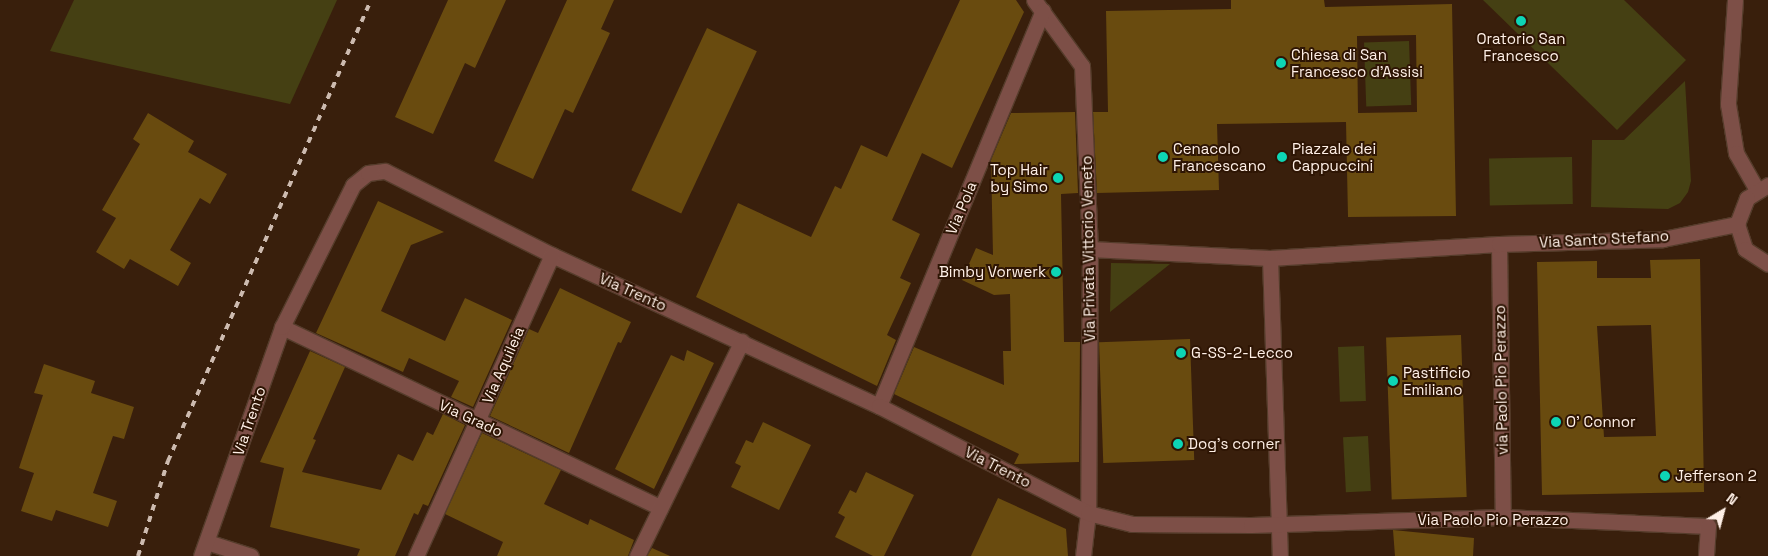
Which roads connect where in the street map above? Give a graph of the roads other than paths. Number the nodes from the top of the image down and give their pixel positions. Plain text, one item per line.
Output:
1 (1735, 0) edge
2 (1039, 6) edge
3 (1762, 188) edge
4 (1737, 224) junction
5 (1499, 244) junction
6 (1090, 249) junction
7 (552, 256) junction
8 (1270, 258) junction
9 (1768, 264) edge
10 (282, 327) junction
11 (742, 341) junction
12 (879, 406) junction
13 (478, 421) junction
14 (660, 507) junction
15 (1088, 513) junction
16 (1503, 517) junction
17 (1279, 522) junction
18 (204, 549) edge
19 (251, 556) edge
20 (416, 556) edge
21 (637, 556) edge
22 (1084, 556) edge
23 (1280, 556) edge
24 (1706, 556) edge

1 - 3 street
2 - 6 street, Via Privata Vittorio Veneto
2 - 12 street, Via Pola
3 - 4 street
4 - 5 street, Via Santo Stefano
4 - 9 street
5 - 8 street
5 - 16 street, via Paolo Pio Perazzo
6 - 8 street
6 - 15 street, Via Privata Vittorio Veneto
7 - 10 street, Via Trento
7 - 11 street, Via Trento
7 - 13 street, Via Aquileia
8 - 17 street
10 - 13 street, Via Grado
10 - 18 street, Via Trento
11 - 12 street, Via Trento
11 - 14 street
12 - 15 street, Via Trento
13 - 14 street, Via Grado
13 - 20 street, Via Aquileia
14 - 21 street
15 - 17 street, Via Trento
15 - 22 street, Via Privata Vittorio Veneto
16 - 17 street, Via Paolo Pio Perazzo
16 - 24 street, Via Paolo Pio Perazzo
17 - 23 street
18 - 19 street, Via Trento

